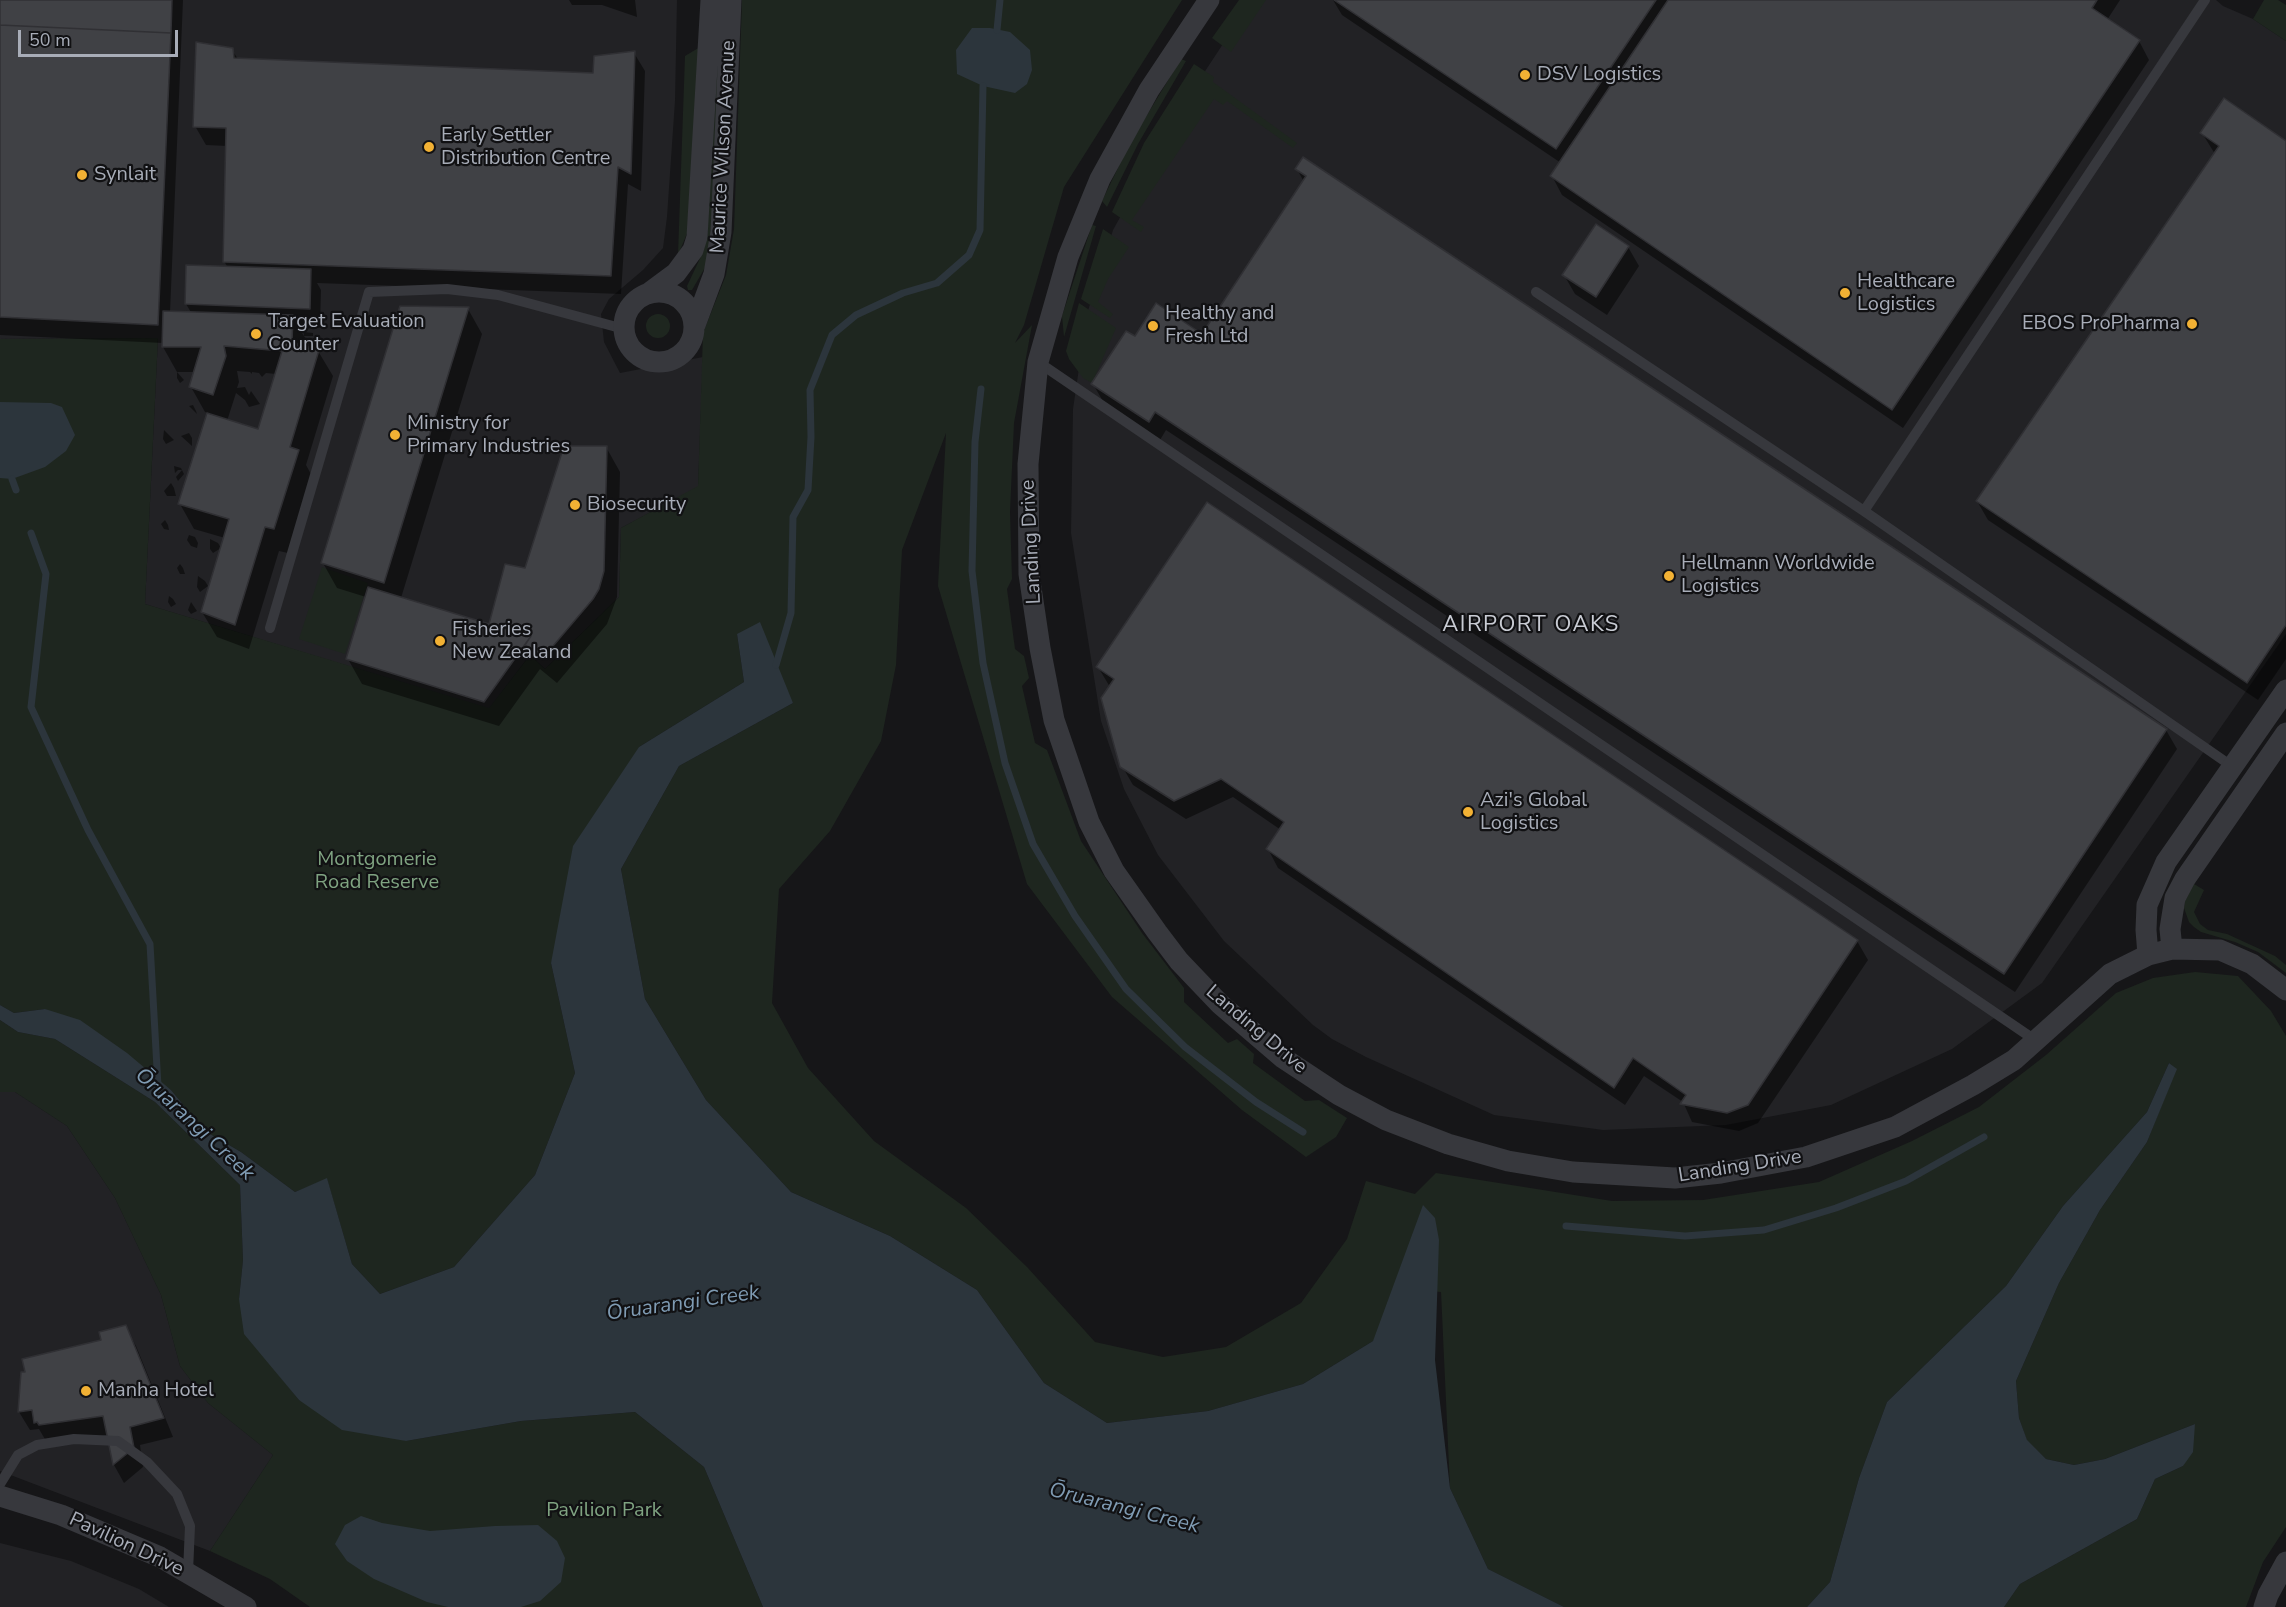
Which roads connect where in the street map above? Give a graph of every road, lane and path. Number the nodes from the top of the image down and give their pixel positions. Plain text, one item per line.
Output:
1 (711, 0) edge
2 (731, 0) edge
3 (1209, 0) edge
4 (2205, 0) edge
5 (1536, 292) dead end
6 (649, 293) junction
7 (695, 325) junction
8 (624, 329) junction
9 (1038, 362) junction
10 (1864, 511) junction
11 (270, 628) dead end
12 (2286, 690) edge
13 (2286, 733) edge
14 (2233, 766) junction
15 (2172, 949) junction
16 (2148, 955) junction
17 (2286, 990) edge
18 (2035, 1040) junction
19 (0, 1484) edge
20 (0, 1496) edge
21 (2286, 1562) edge
22 (188, 1572) junction
23 (246, 1607) edge
24 (2264, 1607) edge

1 - 6 street, Maurice Wilson Avenue
2 - 7 street, Maurice Wilson Avenue
3 - 9 street, Landing Drive
4 - 10 lane
5 - 10 lane
6 - 7 street
6 - 8 street, Maurice Wilson Avenue
7 - 8 street, Maurice Wilson Avenue
8 - 11 lane
9 - 18 lane
9 - 18 street, Landing Drive
10 - 14 lane
12 - 14 street
13 - 15 street
14 - 16 street
15 - 16 street, Landing Drive
15 - 17 street, Landing Drive
16 - 18 street, Landing Drive
19 - 22 lane
20 - 22 street, Pavilion Drive
21 - 24 street
22 - 23 street, Pavilion Drive

